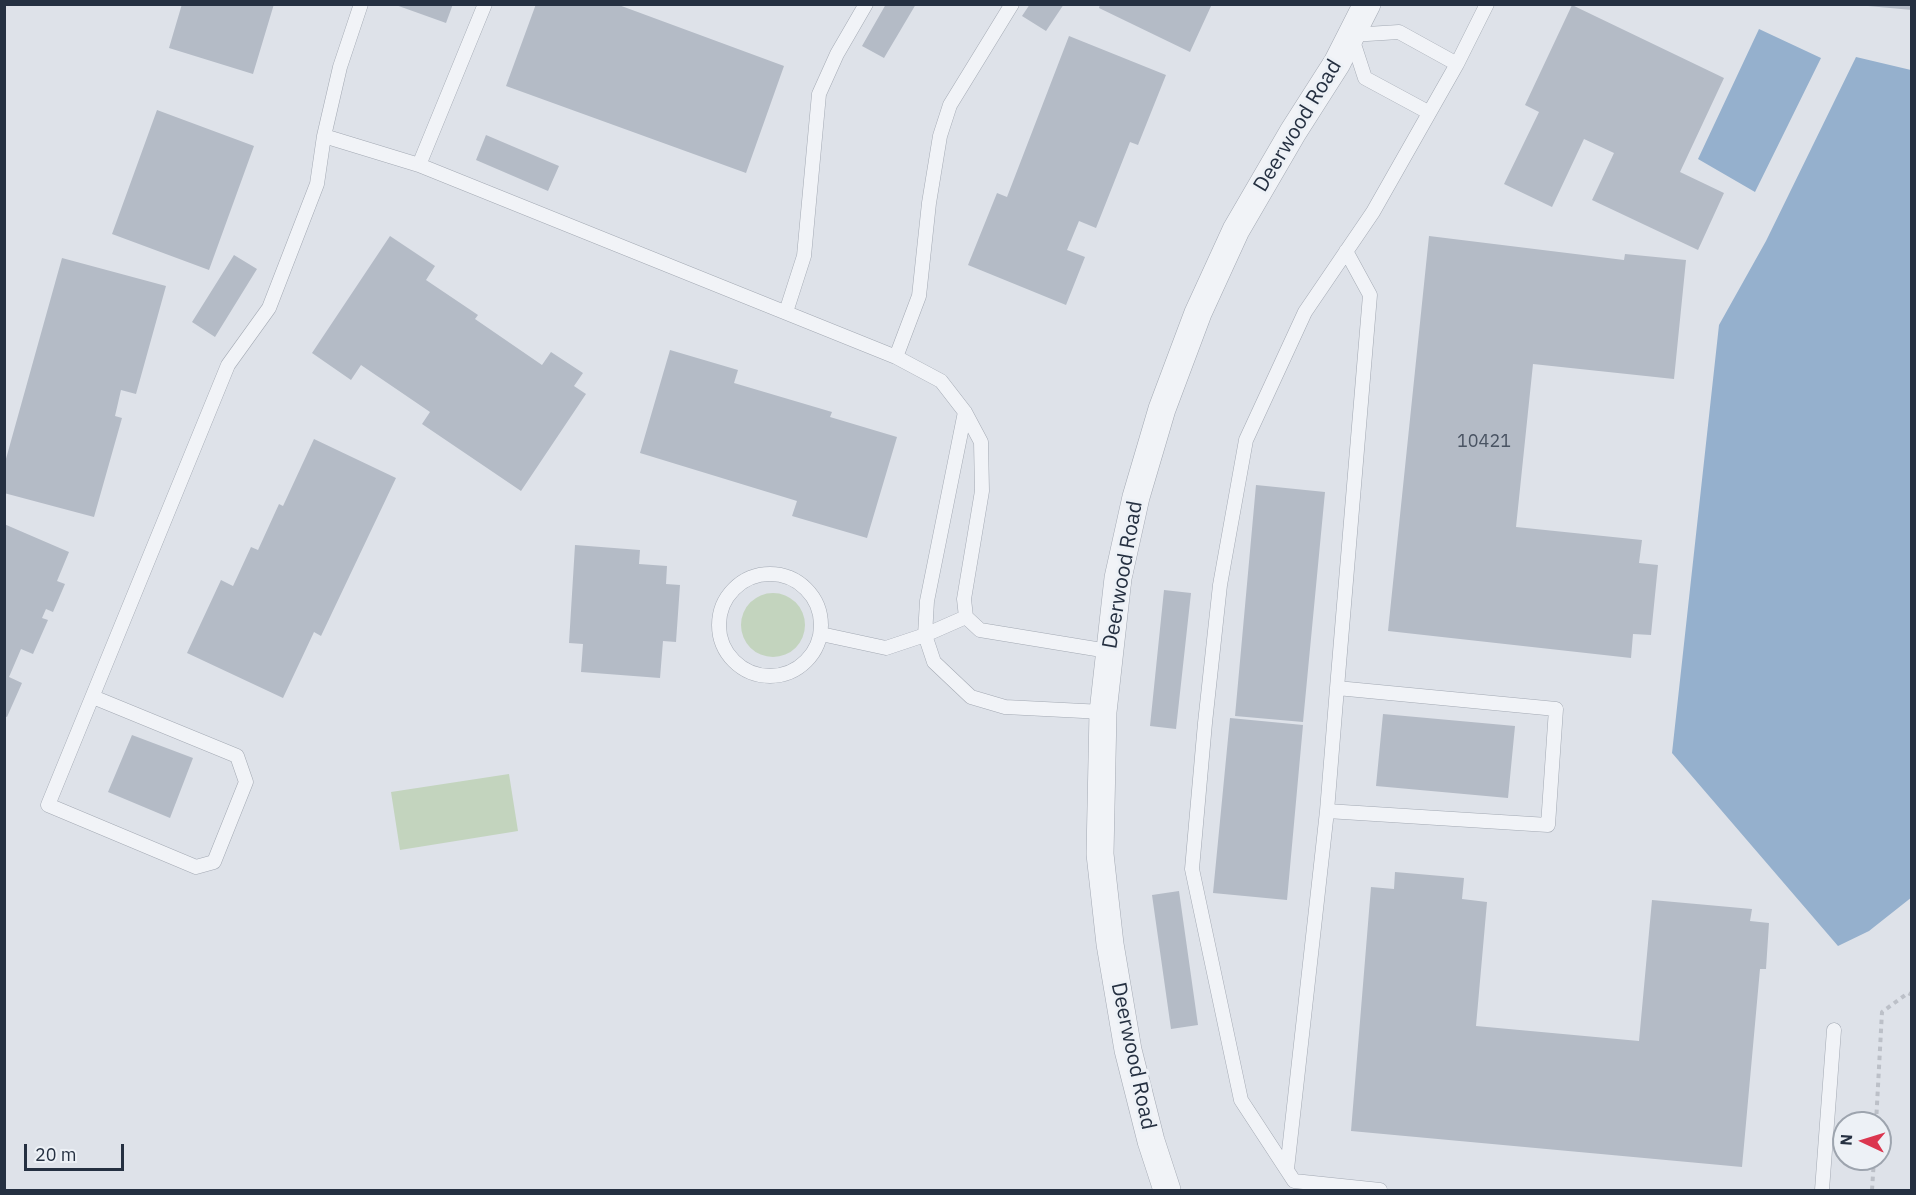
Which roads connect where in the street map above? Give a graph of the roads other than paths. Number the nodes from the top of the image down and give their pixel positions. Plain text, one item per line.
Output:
1 (362, 4) edge
2 (485, 4) edge
3 (866, 4) edge
4 (1012, 4) edge
5 (1367, 4) edge
6 (1487, 4) edge
7 (1351, 35) junction
8 (1457, 64) junction
9 (1428, 112) junction
10 (324, 136) junction
11 (419, 165) junction
12 (1346, 251) junction
13 (786, 312) junction
14 (896, 357) junction
15 (965, 412) junction
16 (966, 616) junction
17 (821, 634) junction
18 (925, 635) junction
19 (1108, 651) junction
20 (1337, 688) junction
21 (93, 697) junction
22 (1103, 712) junction
23 (1327, 811) junction
24 (1834, 1030) dead end
25 (1287, 1169) junction
26 (1167, 1191) edge
27 (1380, 1191) edge
28 (1822, 1191) edge

1 - 10 lane
2 - 11 lane
3 - 13 lane
4 - 14 lane
5 - 7 street, Deerwood Road
6 - 8 lane
7 - 8 lane
7 - 9 lane
7 - 19 street, Deerwood Road
8 - 9 lane
9 - 12 lane
10 - 11 lane
10 - 21 lane
11 - 13 lane
12 - 20 lane
12 - 25 lane
13 - 14 lane
14 - 15 lane
15 - 16 lane
15 - 18 lane
16 - 18 lane
16 - 19 lane
17 - 17 lane
17 - 18 lane
18 - 22 lane
19 - 22 street, Deerwood Road
20 - 23 lane
20 - 23 lane
21 - 21 lane
22 - 26 street, Deerwood Road
23 - 25 lane
24 - 28 lane
25 - 27 lane

